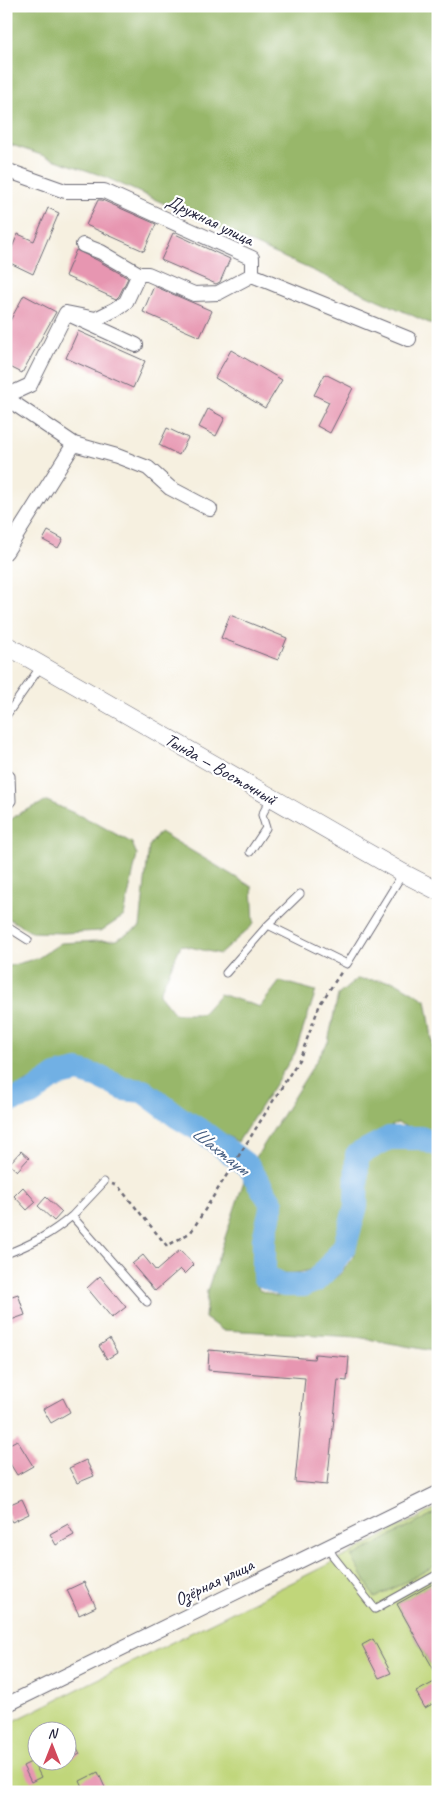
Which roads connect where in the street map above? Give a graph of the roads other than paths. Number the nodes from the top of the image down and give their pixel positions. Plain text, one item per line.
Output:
1 (6, 170) edge
2 (84, 245) dead end
3 (139, 274) junction
4 (252, 275) junction
5 (66, 313) junction
6 (409, 339) dead end
7 (136, 344) dead end
8 (6, 397) edge
9 (74, 444) junction
10 (210, 509) dead end
11 (6, 552) edge
12 (6, 645) edge
13 (41, 666) junction
14 (6, 716) edge
15 (6, 771) edge
16 (271, 797) junction
17 (6, 808) edge
18 (250, 852) dead end
19 (403, 873) junction
20 (438, 891) edge
21 (300, 894) dead end
22 (268, 925) junction
23 (6, 926) edge
24 (28, 940) dead end
25 (226, 973) dead end
26 (104, 1182) road end
27 (72, 1216) junction
28 (6, 1254) edge
29 (147, 1302) dead end
30 (438, 1493) edge
31 (329, 1547) junction
32 (438, 1574) edge
33 (6, 1705) edge

1 - 4 street, Дружная улица
2 - 3 street
3 - 4 street
3 - 5 street
4 - 6 street, Дружная улица
5 - 7 street
5 - 8 street
8 - 9 street
9 - 10 street
9 - 11 street
12 - 13 street, Тында — Восточный
13 - 14 lane
13 - 16 street, Тында — Восточный
15 - 17 lane
16 - 18 lane
16 - 19 street, Тында — Восточный
19 - 20 street, Тында — Восточный
19 - 22 lane
21 - 22 lane
22 - 25 lane
23 - 24 lane
26 - 27 lane
27 - 28 lane
27 - 29 lane
30 - 31 street, Озёрная улица
31 - 32 lane
31 - 33 street, Озёрная улица

